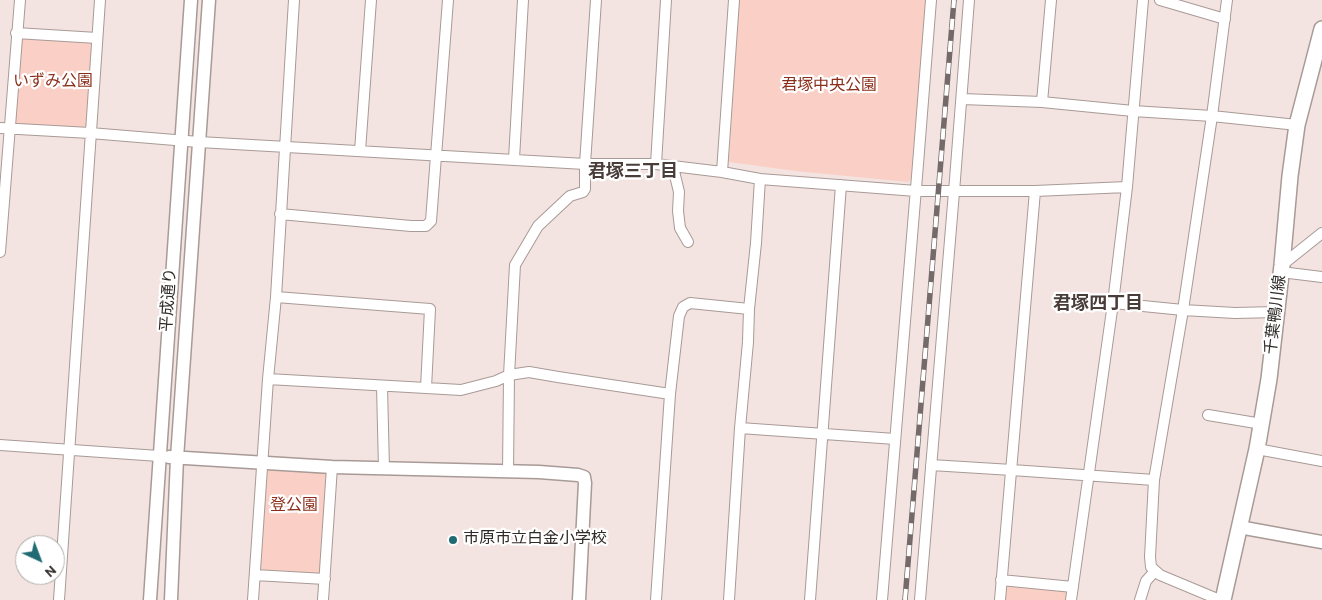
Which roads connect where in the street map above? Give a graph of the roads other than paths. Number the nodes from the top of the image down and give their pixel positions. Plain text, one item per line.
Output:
1 (20, 0) edge
2 (100, 0) edge
3 (191, 0) edge
4 (209, 0) edge
5 (294, 0) edge
6 (371, 0) edge
7 (448, 0) edge
8 (523, 0) edge
9 (596, 0) edge
10 (666, 0) edge
11 (734, 0) edge
12 (931, 0) edge
13 (969, 0) edge
14 (1051, 0) edge
15 (1143, 0) edge
16 (1160, 0) edge
17 (1228, 0) edge
18 (1225, 19) junction
19 (16, 33) junction
20 (1321, 33) edge
21 (97, 38) junction
22 (962, 99) junction
23 (1042, 102) junction
24 (1133, 110) junction
25 (1212, 116) junction
26 (1297, 125) junction
27 (5, 128) edge
28 (90, 133) junction
29 (182, 141) junction
30 (199, 142) junction
31 (285, 147) junction
32 (360, 151) junction
33 (436, 155) junction
34 (514, 160) junction
35 (585, 164) junction
36 (656, 164) junction
37 (673, 166) junction
38 (722, 172) junction
39 (760, 178) junction
40 (841, 185) junction
41 (1127, 187) junction
42 (916, 191) junction
43 (1035, 191) junction
44 (954, 192) junction
45 (280, 214) junction
46 (1322, 233) edge
47 (688, 242) dead end
48 (0, 252) edge
49 (1282, 269) junction
50 (1320, 275) edge
51 (276, 297) junction
52 (1113, 303) junction
53 (749, 309) junction
54 (1182, 310) junction
55 (1277, 312) junction
56 (509, 375) junction
57 (268, 379) junction
58 (382, 386) junction
59 (426, 388) junction
60 (670, 394) junction
61 (1208, 415) dead end
62 (1262, 424) junction
63 (740, 428) junction
64 (822, 433) junction
65 (895, 439) junction
66 (0, 445) edge
67 (1257, 449) junction
68 (70, 450) junction
69 (160, 456) junction
70 (177, 458) junction
71 (1322, 460) edge
72 (262, 462) junction
73 (931, 465) junction
74 (332, 467) junction
75 (384, 469) junction
76 (1012, 470) junction
77 (508, 472) junction
78 (1089, 476) junction
79 (1154, 480) junction
80 (1240, 527) junction
81 (1322, 542) edge
82 (1155, 571) junction
83 (255, 574) junction
84 (325, 579) junction
85 (1001, 580) junction
86 (1073, 587) junction
87 (59, 600) edge
88 (150, 600) edge
89 (171, 600) edge
90 (253, 600) edge
91 (323, 600) edge
92 (579, 600) edge
93 (656, 600) edge
94 (729, 600) edge
95 (810, 600) edge
96 (882, 600) edge
97 (920, 600) edge
98 (1000, 600) edge
99 (1071, 600) edge
100 (1140, 600) edge
101 (1221, 600) edge

1 - 19 street
2 - 21 street
3 - 29 street, 平成通り
4 - 30 street, 平成通り
5 - 31 street
6 - 32 street
7 - 33 street
8 - 34 street
9 - 35 street
10 - 36 street
11 - 38 street
12 - 42 street
13 - 22 street
14 - 23 street
15 - 24 street
16 - 18 street
17 - 18 street
18 - 25 street
19 - 21 street
19 - 27 street
20 - 26 main road, 千葉鴨川線
21 - 28 street
22 - 23 street
22 - 44 street
23 - 24 street
24 - 25 street
24 - 41 street
25 - 26 street
25 - 54 street
26 - 49 main road, 千葉鴨川線
27 - 28 street
27 - 48 street
28 - 29 street
28 - 68 street
29 - 30 street
29 - 69 street, 平成通り
30 - 31 street
30 - 70 street, 平成通り
31 - 32 street
31 - 45 street
32 - 33 street
33 - 34 street
33 - 45 street
34 - 35 street
35 - 36 street
35 - 56 street
36 - 37 street
37 - 38 street
37 - 47 street
38 - 39 street
39 - 40 street
39 - 53 street
40 - 42 street
40 - 64 street
41 - 43 street
41 - 52 street
42 - 44 street
42 - 65 street
43 - 44 street
43 - 76 street
44 - 73 street
45 - 51 street
46 - 49 street
49 - 50 street
49 - 55 main road, 千葉鴨川線
51 - 57 street
51 - 59 street
52 - 54 street
52 - 78 street
53 - 60 street
53 - 63 street
54 - 55 street
54 - 79 street
55 - 62 main road, 千葉鴨川線
56 - 59 street
56 - 60 street
56 - 77 street
57 - 58 street
57 - 72 street
58 - 59 street
58 - 75 street
60 - 93 street
61 - 62 street
62 - 67 main road, 千葉鴨川線
63 - 64 street
63 - 94 street
64 - 65 street
64 - 95 street
65 - 96 street
66 - 68 street
67 - 71 street
67 - 80 main road, 千葉鴨川線
68 - 69 street
68 - 87 street
69 - 70 street
69 - 88 street, 平成通り
70 - 72 street
70 - 89 street, 平成通り
72 - 74 street
72 - 83 street
73 - 76 street
73 - 97 street
74 - 75 street
74 - 84 street
75 - 77 street
76 - 78 street
76 - 85 street
77 - 92 street
78 - 79 street
78 - 86 street
79 - 82 street
80 - 81 street
80 - 101 main road, 千葉鴨川線
82 - 100 street
82 - 101 street
83 - 84 street
83 - 90 street
84 - 91 street
85 - 86 street
85 - 98 street
86 - 99 street

